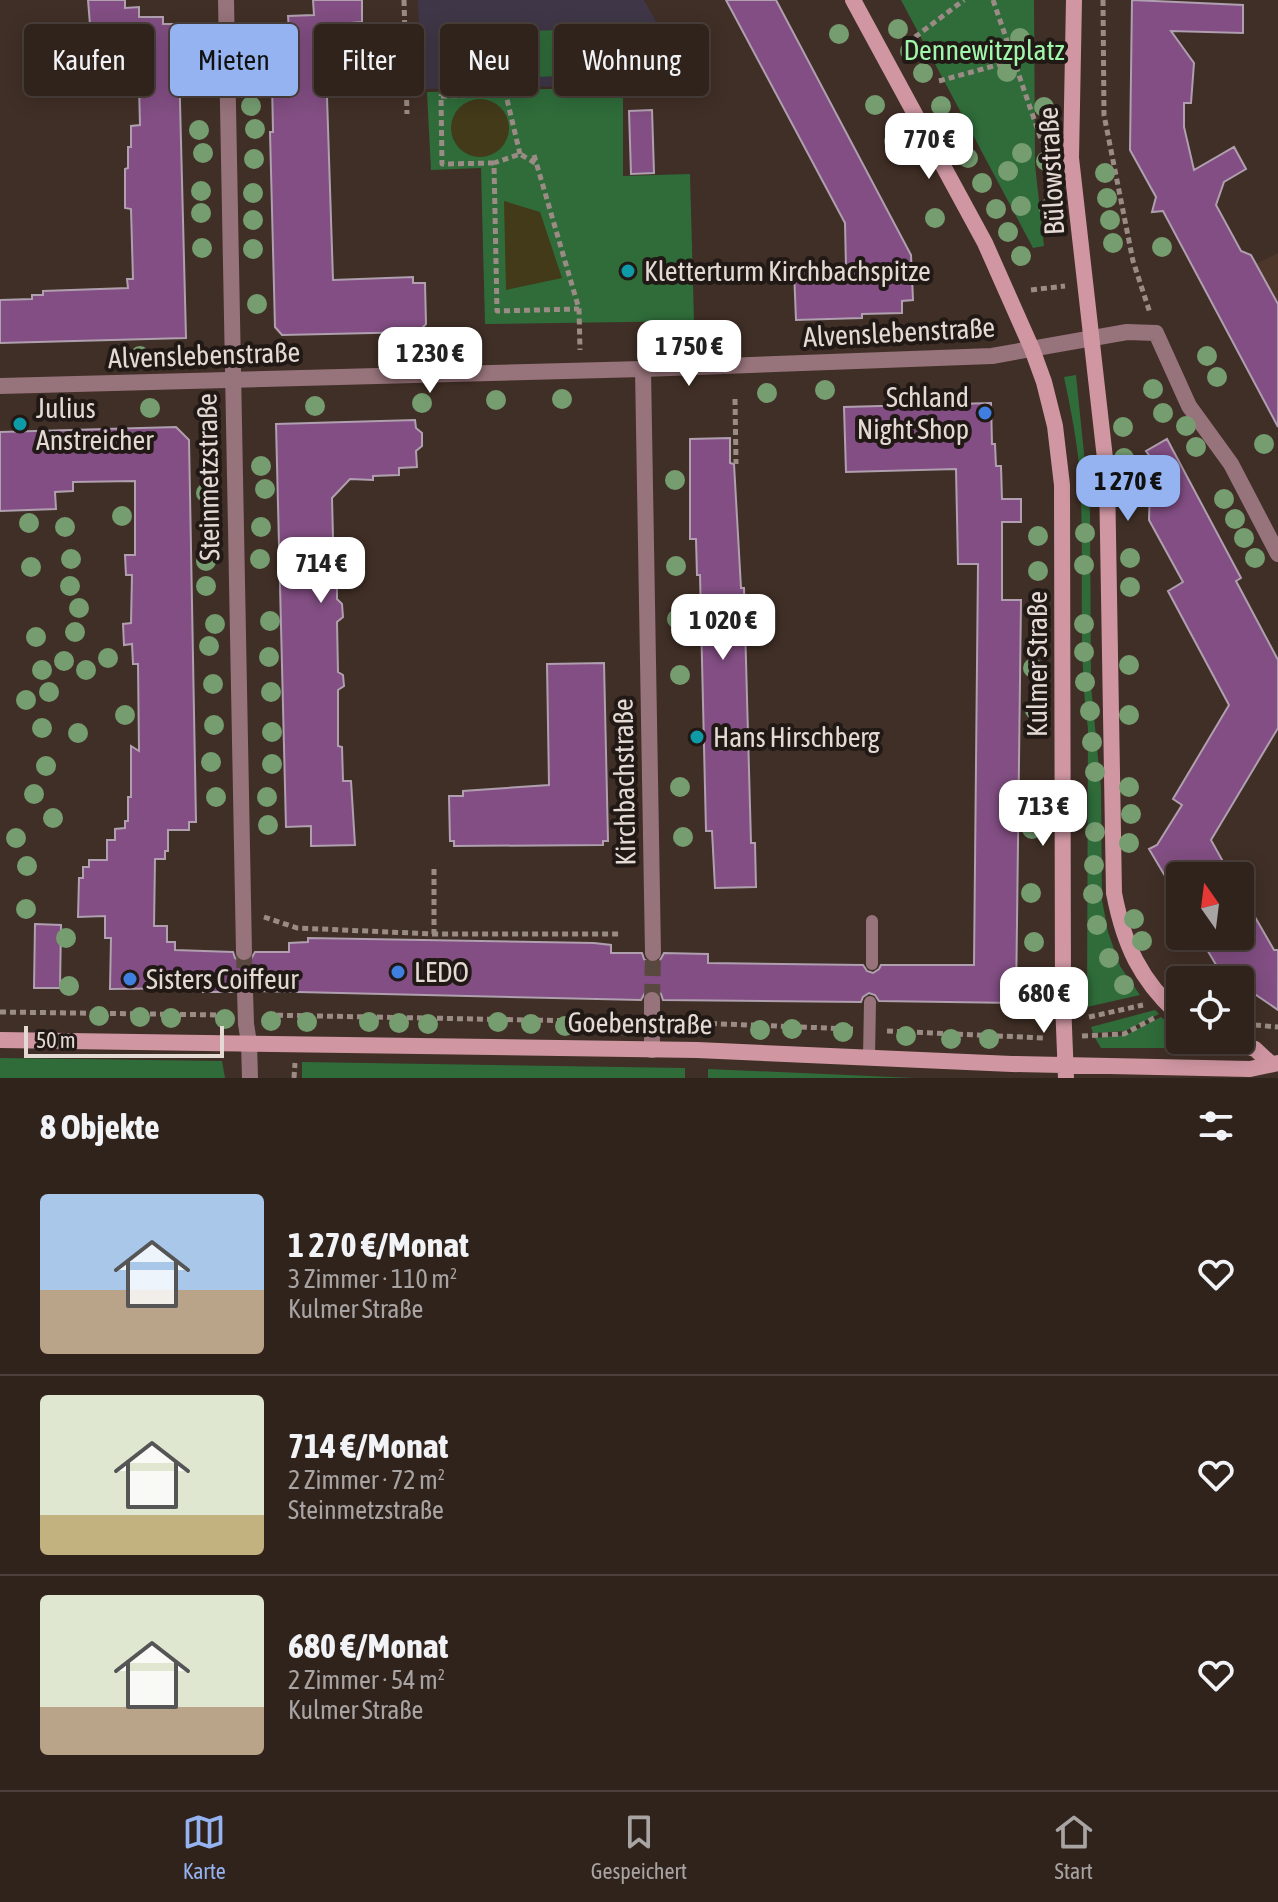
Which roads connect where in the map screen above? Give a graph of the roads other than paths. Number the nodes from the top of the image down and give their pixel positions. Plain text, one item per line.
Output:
1 (226, 0) edge
2 (853, 0) edge
3 (1074, 0) edge
4 (1091, 338) junction
5 (1032, 349) junction
6 (643, 369) junction
7 (232, 380) junction
8 (0, 386) edge
9 (1278, 554) edge
10 (872, 921) dead end
11 (244, 952) tunnel mouth
12 (653, 953) tunnel mouth
13 (872, 964) dead end
14 (245, 991) tunnel mouth
15 (652, 1000) tunnel mouth
16 (1166, 1000) edge
17 (870, 1002) dead end
18 (0, 1040) edge
19 (249, 1043) junction
20 (1254, 1049) edge
21 (652, 1050) junction
22 (869, 1057) junction
23 (1274, 1063) edge
24 (971, 1070) edge
25 (1066, 1072) edge
26 (250, 1078) edge

1 - 7 street, Steinmetzstraße
2 - 5 main road
3 - 4 main road, Bülowstraße
4 - 5 street
4 - 9 street
4 - 16 main road
5 - 6 street, Alvenslebenstraße
5 - 25 main road, Kulmer Straße
6 - 7 street, Alvenslebenstraße
6 - 12 street, Kirchbachstraße
7 - 8 street, Alvenslebenstraße
7 - 11 street, Steinmetzstraße
10 - 13 lane
14 - 19 street
15 - 21 street
17 - 22 lane
18 - 19 main road, Goebenstraße
19 - 21 main road, Goebenstraße
19 - 26 street
20 - 23 main road
21 - 22 main road, Goebenstraße
22 - 24 main road, Goebenstraße
23 - 25 main road, Goebenstraße
24 - 25 main road, Goebenstraße

